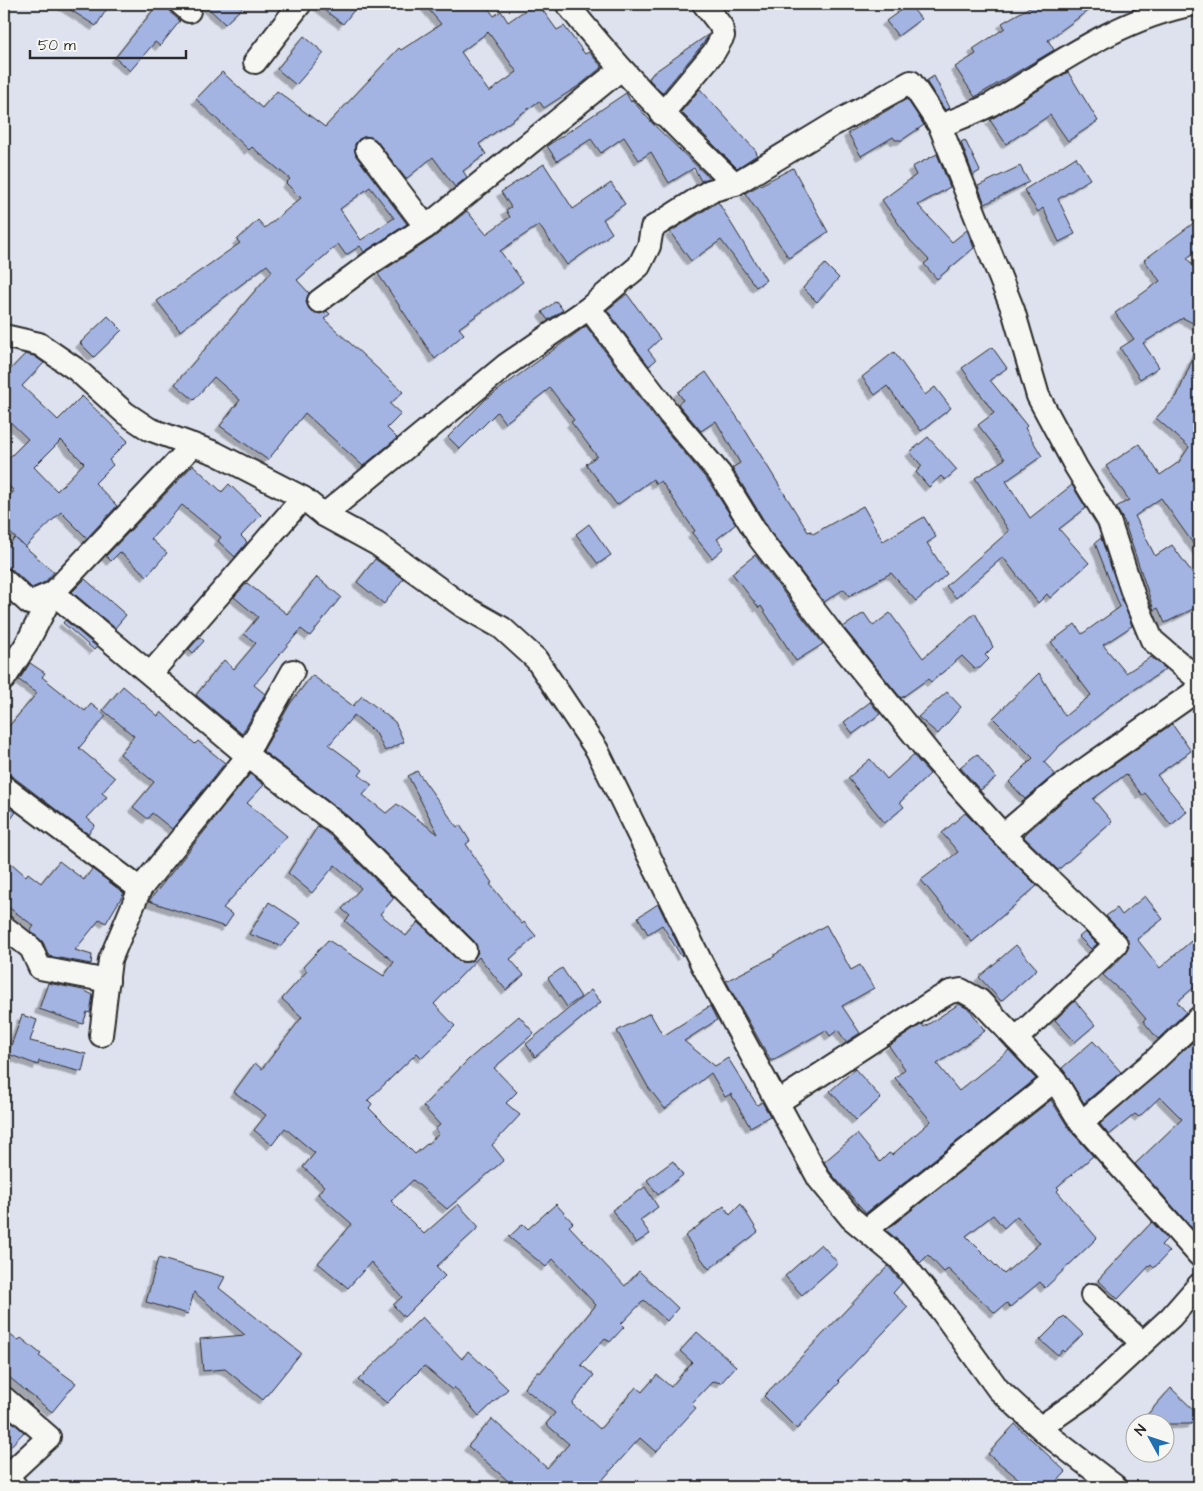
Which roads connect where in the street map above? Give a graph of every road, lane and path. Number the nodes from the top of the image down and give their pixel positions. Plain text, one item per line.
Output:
1 (300, 4) edge
2 (567, 4) edge
3 (704, 4) edge
4 (1195, 4) edge
5 (255, 62) dead end
6 (620, 69) junction
7 (662, 114) junction
8 (940, 126) junction
9 (367, 149) dead end
10 (735, 184) junction
11 (426, 227) junction
12 (319, 301) dead end
13 (589, 308) junction
14 (4, 336) edge
15 (193, 445) junction
16 (303, 498) junction
17 (324, 515) junction
18 (4, 580) edge
19 (53, 593) junction
20 (293, 671) dead end
21 (151, 673) junction
22 (4, 679) edge
23 (1199, 680) edge
24 (1199, 689) edge
25 (248, 756) junction
26 (4, 787) edge
27 (1003, 835) junction
28 (140, 889) junction
29 (4, 927) edge
30 (465, 950) dead end
31 (108, 981) junction
32 (1199, 1018) edge
33 (101, 1034) dead end
34 (1016, 1039) junction
35 (1055, 1080) junction
36 (778, 1102) junction
37 (1081, 1123) junction
38 (866, 1230) junction
39 (1199, 1255) edge
40 (1199, 1285) edge
41 (1092, 1295) dead end
42 (1142, 1343) junction
43 (4, 1398) edge
44 (1041, 1427) junction
45 (16, 1487) edge
46 (1116, 1487) edge

1 - 5 street
2 - 6 street
3 - 7 street
4 - 8 street
6 - 7 street
6 - 11 street
7 - 10 street
8 - 10 street
8 - 23 street
9 - 11 street
10 - 13 street
11 - 12 street
13 - 17 street
13 - 27 street
14 - 15 street
15 - 16 street
15 - 19 street
16 - 17 street
16 - 21 street
17 - 36 street
18 - 19 street
19 - 21 street
19 - 22 street
20 - 25 street
21 - 25 street
24 - 27 street
25 - 28 street
25 - 30 street
26 - 28 street
27 - 34 street
28 - 31 street
29 - 31 street
31 - 33 street
32 - 37 street
34 - 35 street
34 - 36 street
35 - 37 street
35 - 38 street
36 - 38 street
37 - 39 street
38 - 44 street
40 - 42 street
41 - 42 street
42 - 44 street
43 - 45 street
44 - 46 street

